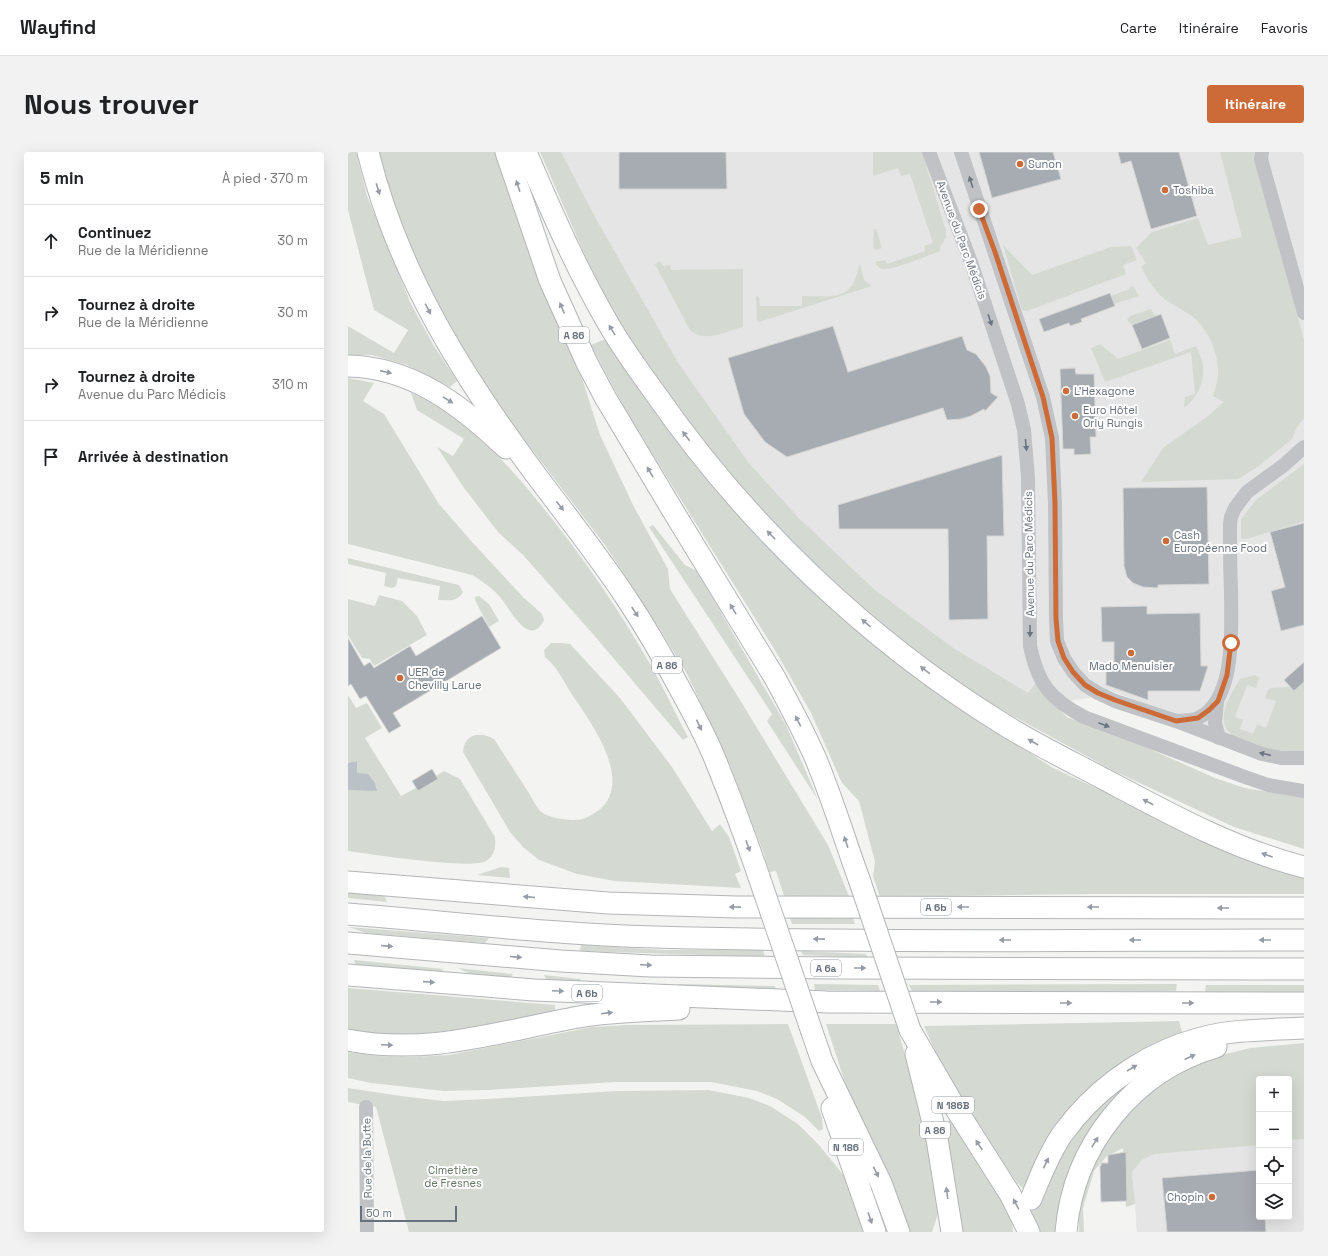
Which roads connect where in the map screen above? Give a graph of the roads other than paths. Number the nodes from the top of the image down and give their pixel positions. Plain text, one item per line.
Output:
1 (368, 152) edge
2 (506, 152) edge
3 (526, 152) edge
4 (929, 152) edge
5 (961, 152) edge
6 (1262, 152) edge
7 (1304, 313) edge
8 (352, 367) edge
9 (1304, 447) edge
10 (536, 475) junction
11 (1218, 701) junction
12 (1176, 721) junction
13 (1219, 738) junction
14 (1304, 758) edge
15 (1304, 791) edge
16 (1304, 867) edge
17 (348, 868) edge
18 (348, 882) edge
19 (491, 894) junction
20 (1304, 908) edge
21 (348, 914) edge
22 (1304, 940) edge
23 (348, 943) edge
24 (1304, 969) edge
25 (348, 976) edge
26 (827, 1002) junction
27 (1304, 1003) edge
28 (1304, 1028) edge
29 (1282, 1029) junction
30 (910, 1030) junction
31 (348, 1040) edge
32 (822, 1061) junction
33 (366, 1107) dead end
34 (1031, 1199) dead end
35 (367, 1232) edge
36 (875, 1232) edge
37 (899, 1232) edge
38 (952, 1232) edge
39 (1029, 1232) edge
40 (1066, 1232) edge

1 -> 10 highway, A 86
30 -> 2 highway, A 86, bridge
16 -> 3 highway
4 -> 15 street, Avenue du Parc Médicis
12 -> 5 street
6 - 7 street
8 -> 10 highway
9 - 11 street
10 -> 32 highway, A 86, bridge
11 - 12 street
11 - 13 street
12 - 13 street
14 -> 13 street
17 - 19 highway
18 - 19 highway, A 6b
20 -> 19 highway, A 6b
22 -> 21 highway
23 -> 24 highway, A 6a
25 -> 26 highway, A 6b
26 -> 27 highway, A 6b
31 -> 26 highway
28 - 29 highway
34 -> 29 highway
40 -> 29 highway
38 -> 30 highway, A 86
39 -> 30 highway, N 186B
32 -> 36 highway, N 186
32 -> 37 highway, A 86
33 - 35 street, Rue de la Butte

